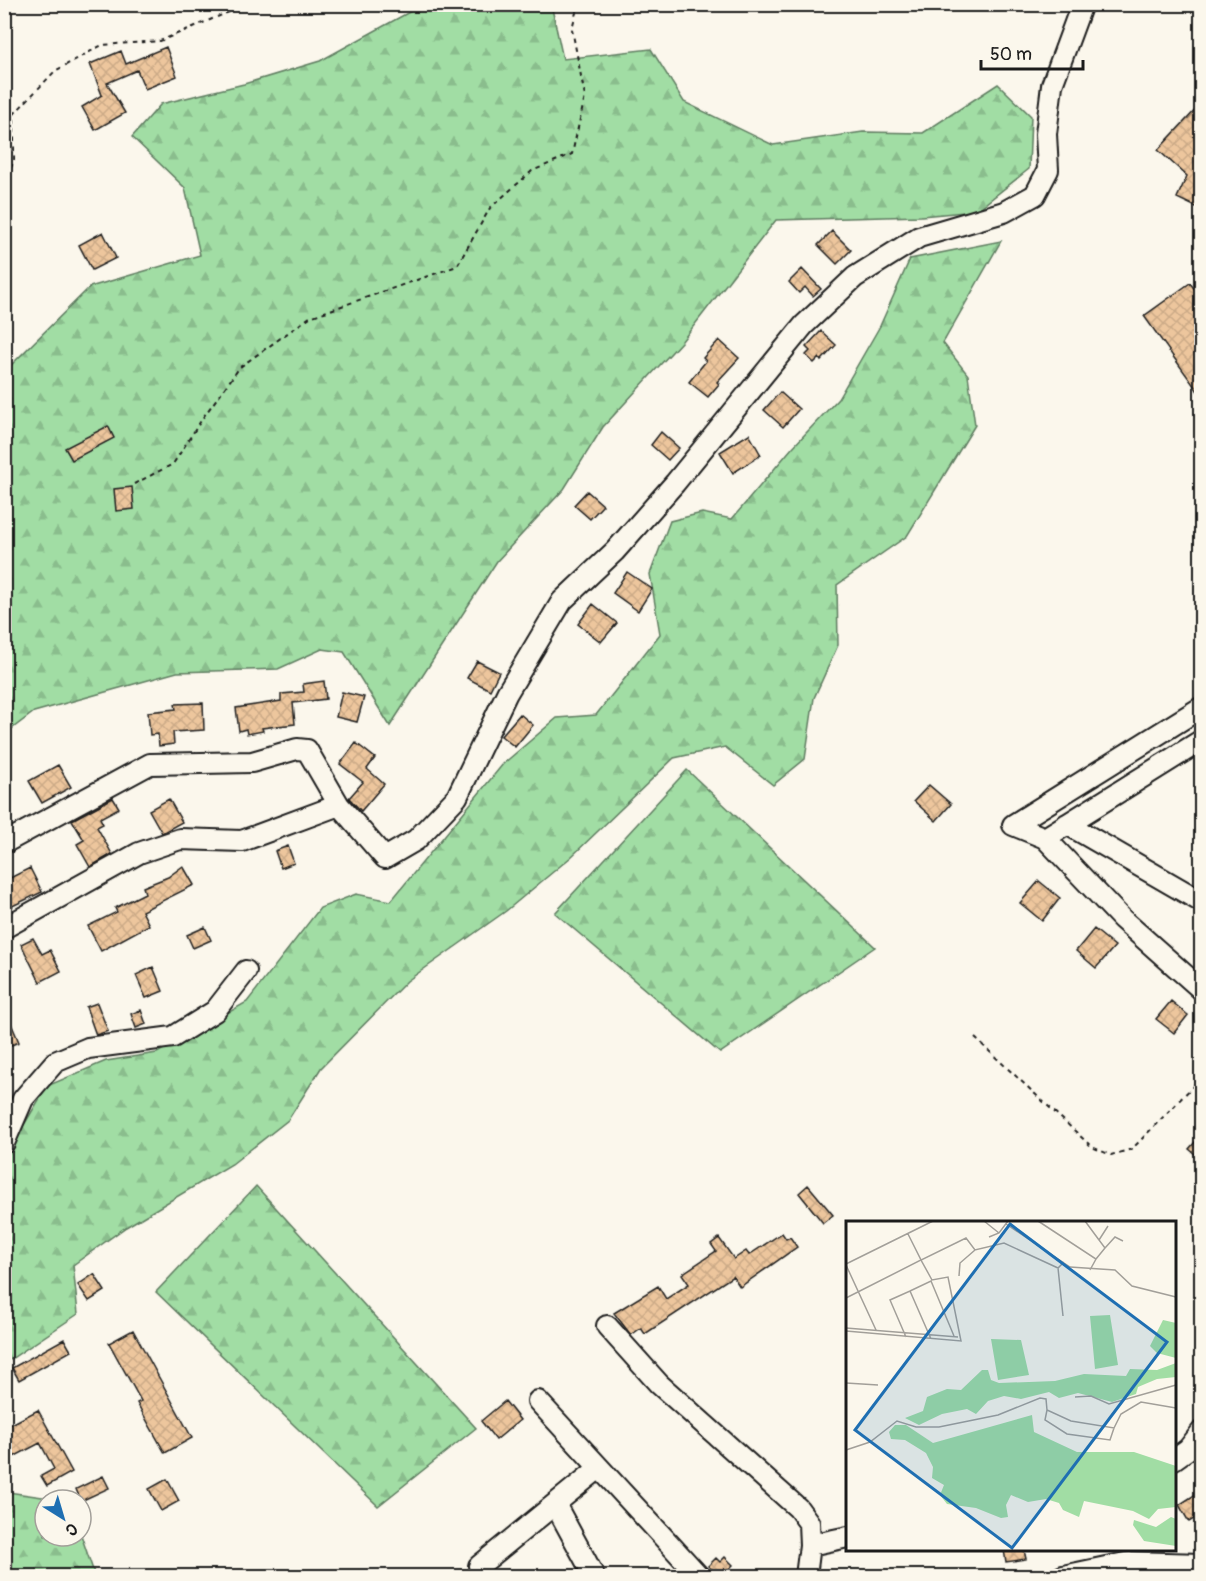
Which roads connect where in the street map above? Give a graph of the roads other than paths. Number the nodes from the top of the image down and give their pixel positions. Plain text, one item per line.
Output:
1 (1083, 4) edge
2 (1202, 707) edge
3 (1169, 727) junction
4 (1201, 742) edge
5 (339, 805) junction
6 (1067, 824) junction
7 (1045, 838) junction
8 (4, 843) edge
9 (1202, 902) edge
10 (4, 928) edge
11 (246, 971) dead end
12 (1202, 990) edge
13 (4, 1143) edge
14 (607, 1326) dead end
15 (538, 1401) dead end
16 (1202, 1431) edge
17 (1176, 1458) edge
18 (599, 1468) junction
19 (555, 1504) junction
20 (846, 1537) edge
21 (810, 1545) junction
22 (1202, 1564) edge
23 (479, 1566) dead end
24 (594, 1576) edge
25 (699, 1576) edge
26 (806, 1576) edge
27 (1063, 1576) edge

1 - 5 street
2 - 3 street
3 - 4 street
3 - 7 street
4 - 6 street
5 - 8 street
5 - 10 street
6 - 7 street
6 - 9 street
7 - 12 street
11 - 13 street
14 - 21 street
15 - 18 street
16 - 17 street
18 - 19 street
18 - 25 street
19 - 23 street
19 - 24 street
20 - 21 street
21 - 26 street
22 - 27 street

